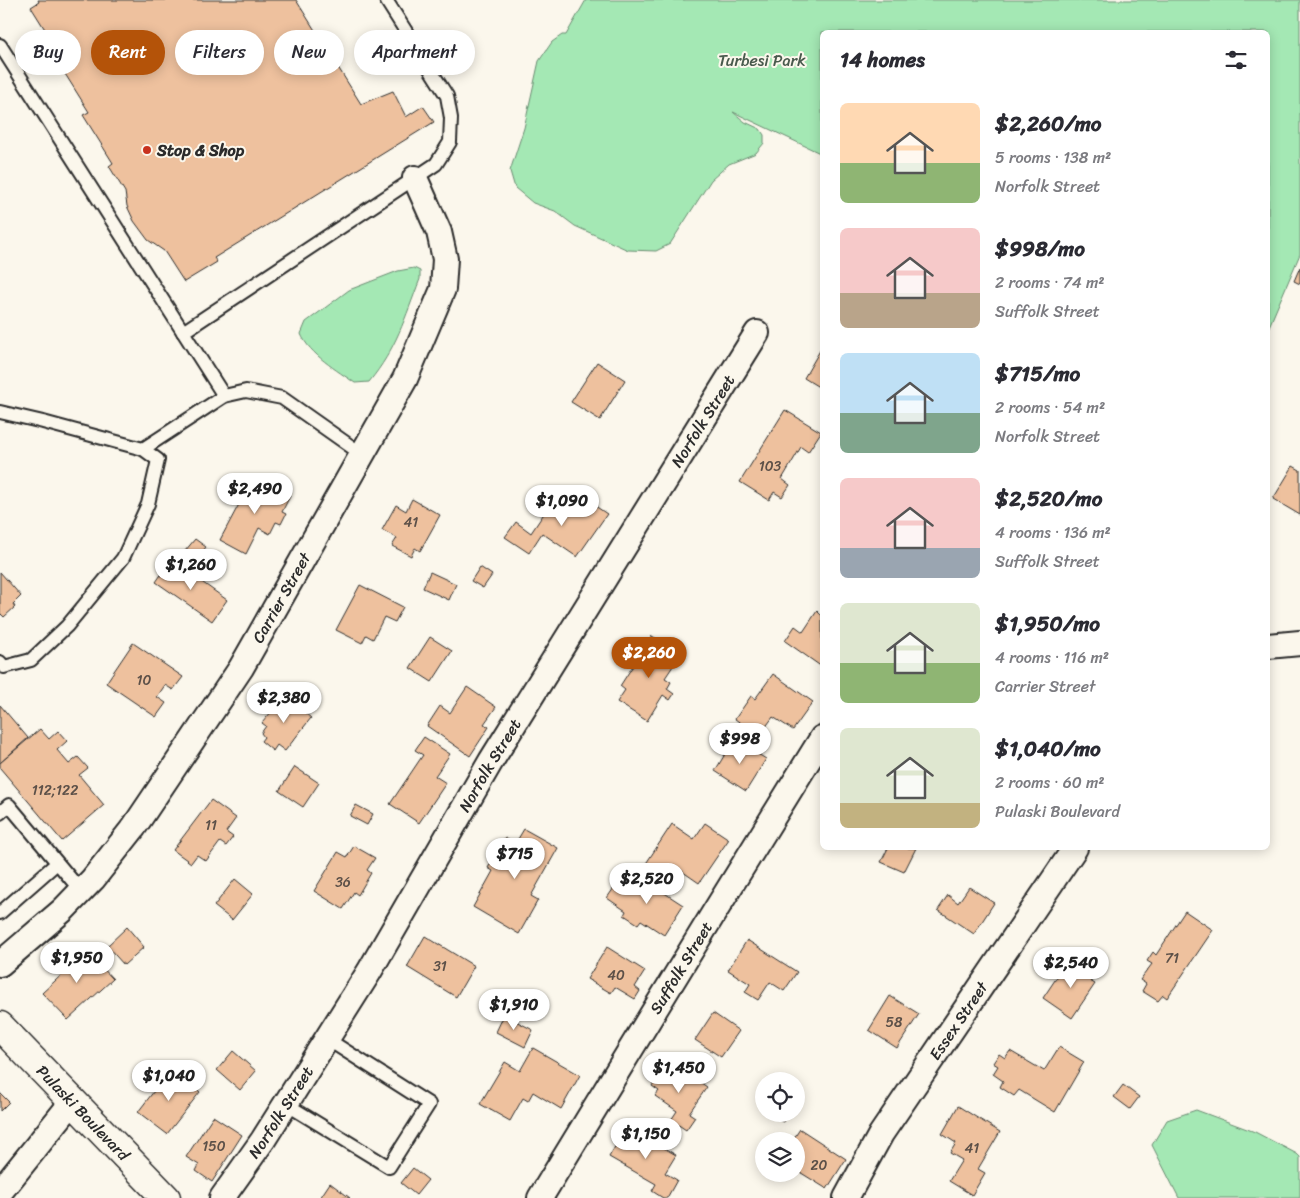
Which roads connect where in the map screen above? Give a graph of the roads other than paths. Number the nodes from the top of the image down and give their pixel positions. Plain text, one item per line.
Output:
1 (386, 0) edge
2 (0, 44) edge
3 (415, 178) junction
4 (183, 332) junction
5 (757, 333) dead end
6 (224, 396) junction
7 (0, 412) edge
8 (143, 449) junction
9 (363, 454) junction
10 (1300, 644) edge
11 (1270, 646) edge
12 (0, 662) edge
13 (820, 741) edge
14 (0, 813) edge
15 (1074, 850) edge
16 (57, 863) junction
17 (81, 891) junction
18 (0, 913) edge
19 (0, 964) edge
20 (0, 1026) edge
21 (327, 1039) junction
22 (73, 1101) junction
23 (286, 1104) junction
24 (0, 1192) edge
25 (166, 1198) edge
26 (222, 1198) edge
27 (540, 1198) edge
28 (846, 1198) edge

1 - 3 lane
2 - 4 lane
3 - 4 lane
3 - 9 street, Carrier Street
4 - 6 lane
5 - 21 street, Norfolk Street
6 - 8 lane
6 - 9 lane
7 - 8 lane
8 - 12 lane
9 - 17 street, Carrier Street
10 - 11 street
13 - 27 street, Suffolk Street
14 - 16 lane
15 - 28 street, Essex Street
16 - 17 lane
16 - 18 lane
17 - 19 street, Carrier Street
20 - 22 main road, Pulaski Boulevard
21 - 23 street, Norfolk Street
21 - 23 lane
22 - 24 street
22 - 25 main road, Pulaski Boulevard
23 - 26 street, Norfolk Street

